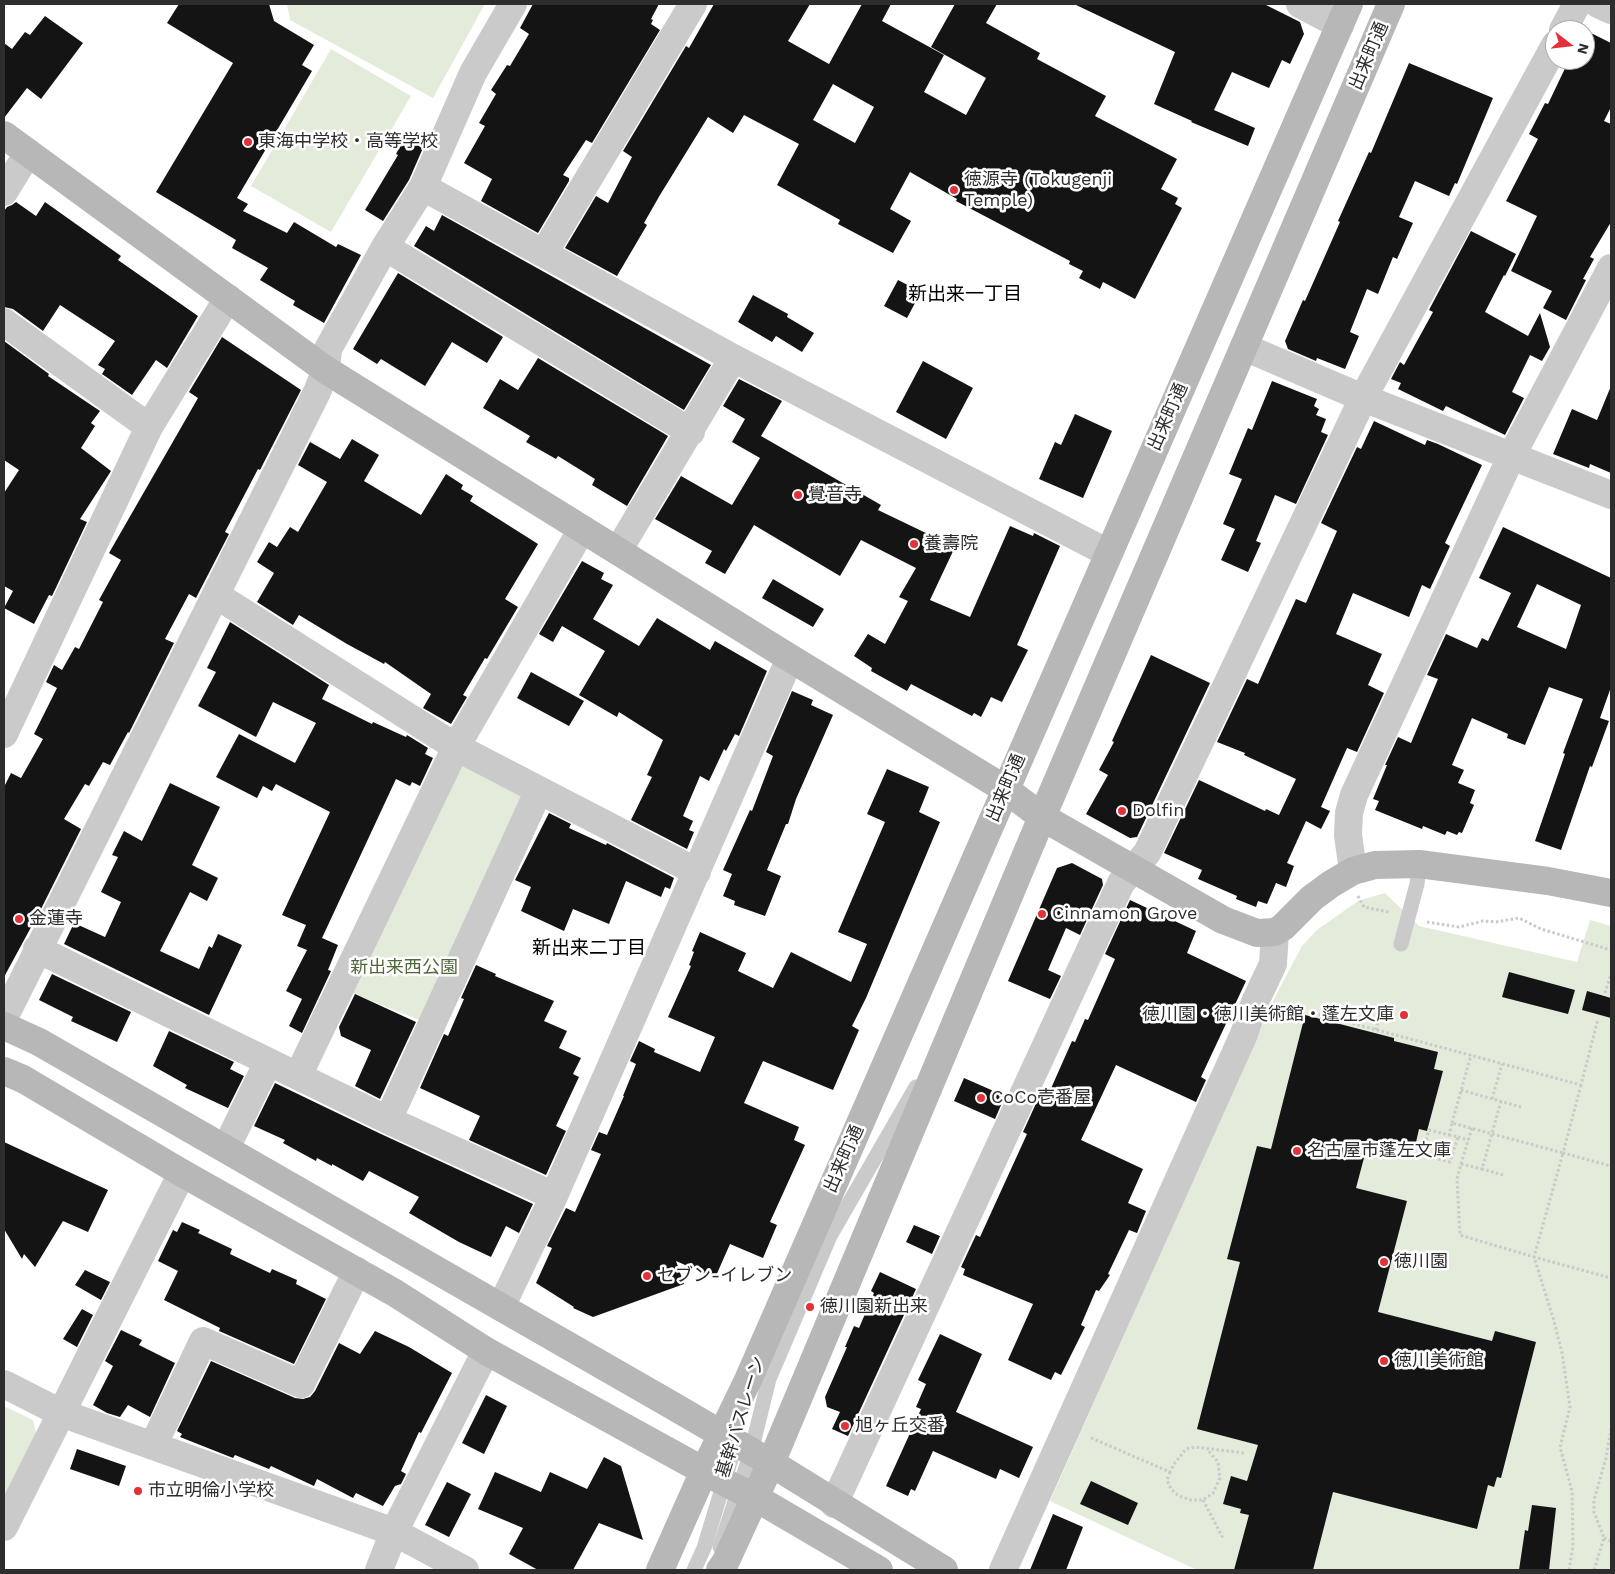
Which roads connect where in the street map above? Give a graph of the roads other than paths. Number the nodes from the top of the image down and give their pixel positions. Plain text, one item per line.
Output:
1 (513, 4) edge
2 (693, 4) edge
3 (1300, 4) edge
4 (1391, 4) edge
5 (1577, 4) edge
6 (1598, 4) edge
7 (1611, 10) edge
8 (1344, 15) edge
9 (1568, 20) edge
10 (1545, 62) edge
11 (4, 135) edge
12 (28, 153) junction
13 (423, 187) junction
14 (4, 192) edge
15 (385, 247) junction
16 (544, 254) junction
17 (1611, 268) edge
18 (228, 298) junction
19 (4, 322) edge
20 (1244, 348) junction
21 (733, 358) junction
22 (326, 370) junction
23 (1363, 398) junction
24 (149, 427) junction
25 (690, 432) junction
26 (1511, 457) junction
27 (1611, 495) edge
28 (582, 529) junction
29 (618, 551) junction
30 (1108, 553) junction
31 (216, 595) junction
32 (790, 658) junction
33 (4, 734) edge
34 (456, 747) junction
35 (1005, 789) junction
36 (539, 790) junction
37 (1042, 817) junction
38 (1419, 864) junction
39 (1134, 868) junction
40 (696, 872) junction
41 (1355, 882) junction
42 (1611, 893) edge
43 (1275, 932) junction
44 (1401, 944) dead end
45 (37, 949) junction
46 (4, 1018) edge
47 (4, 1026) edge
48 (268, 1062) junction
49 (4, 1071) edge
50 (298, 1076) junction
51 (388, 1120) junction
52 (226, 1148) junction
53 (182, 1173) junction
54 (554, 1196) junction
55 (357, 1271) junction
56 (501, 1307) junction
57 (486, 1351) junction
58 (4, 1384) edge
59 (61, 1413) junction
60 (153, 1446) junction
61 (745, 1448) junction
62 (730, 1485) junction
63 (834, 1504) junction
64 (4, 1527) edge
65 (394, 1532) junction
66 (379, 1570) edge
67 (465, 1570) edge
68 (660, 1570) edge
69 (694, 1570) edge
70 (713, 1570) edge
71 (720, 1570) edge
72 (879, 1570) edge
73 (944, 1570) edge
74 (1003, 1570) edge

1 - 13 street
2 - 16 street
3 - 8 street
4 - 20 street, 出来町通
5 - 9 street
6 - 7 street
8 - 30 street, 出来町通
10 - 23 street
11 - 12 street
12 - 14 street
12 - 18 street
13 - 15 street
13 - 16 street
15 - 22 street
15 - 25 street
16 - 21 street
17 - 26 street
18 - 22 street
18 - 24 street
19 - 24 street
20 - 23 street
20 - 37 street, 出来町通
21 - 25 street
21 - 30 street
22 - 28 street
22 - 31 street
23 - 26 street
23 - 39 street
24 - 33 street
25 - 29 street
26 - 27 street
26 - 41 street
28 - 29 street
28 - 34 street
29 - 32 street
30 - 35 street, 出来町通
31 - 34 street
31 - 45 street
32 - 35 street
32 - 40 street
34 - 36 street
34 - 50 street
35 - 37 street
35 - 61 street, 出来町通
36 - 40 street
36 - 51 street
37 - 39 street
37 - 61 street, 出来町通
38 - 41 street
38 - 42 street
38 - 44 lane
39 - 43 street
39 - 63 street
40 - 54 street
41 - 43 street
43 - 74 street
45 - 46 street
45 - 48 street
47 - 52 street
48 - 50 street
48 - 52 street
49 - 53 street
50 - 51 street
51 - 54 street
52 - 56 street
53 - 55 street
53 - 59 street
54 - 56 street
55 - 57 street
55 - 60 street
56 - 61 street
57 - 62 street
57 - 65 street
58 - 59 street
59 - 60 street
59 - 64 street
60 - 65 street
61 - 62 street, 出来町通
61 - 62 street, 出来町通
61 - 63 street
62 - 68 street, 出来町通
62 - 69 lane, 基幹バスレーン
62 - 70 lane, 基幹バスレーン
62 - 71 street, 出来町通
62 - 72 street
63 - 73 street
65 - 66 street
65 - 67 street

